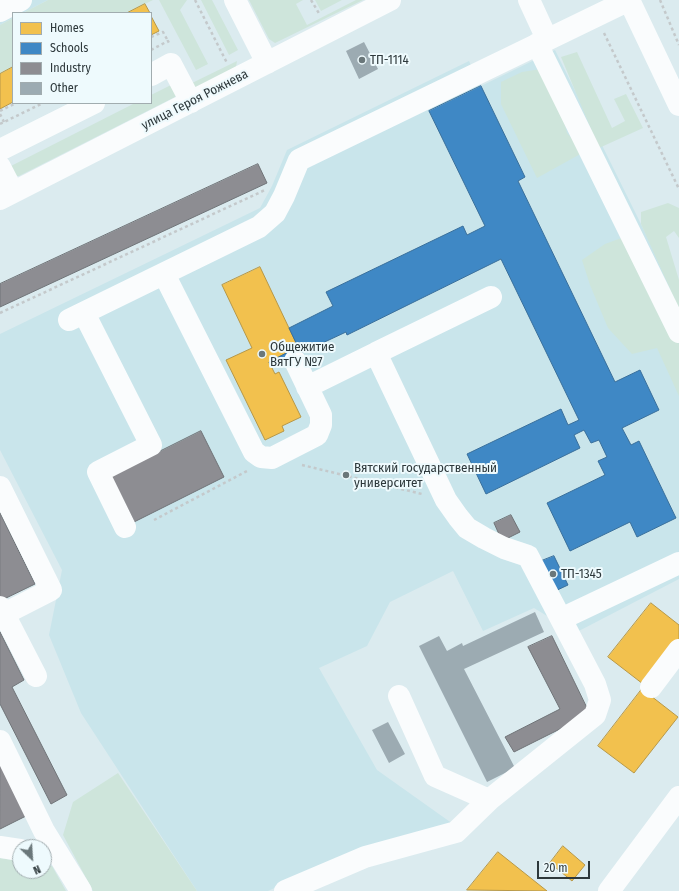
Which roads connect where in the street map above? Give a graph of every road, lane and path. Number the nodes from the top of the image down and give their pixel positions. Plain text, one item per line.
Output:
1 (21, 0) edge
2 (195, 0) edge
3 (235, 0) edge
4 (311, 0) edge
5 (390, 0) edge
6 (529, 0) edge
7 (629, 0) edge
8 (660, 0) edge
9 (0, 10) edge
10 (320, 15) dead end
11 (596, 16) junction
12 (152, 37) edge
13 (168, 42) dead end
14 (542, 42) junction
15 (679, 44) edge
16 (227, 63) dead end
17 (267, 63) junction
18 (152, 74) edge
19 (191, 102) junction
20 (14, 104) edge
21 (32, 104) edge
22 (41, 104) edge
23 (92, 104) edge
24 (679, 106) edge
25 (34, 107) junction
26 (0, 111) edge
27 (0, 114) edge
28 (4, 122) junction
29 (0, 124) edge
30 (0, 150) edge
31 (0, 167) edge
32 (679, 189) edge
33 (265, 190) dead end
34 (6, 195) edge
35 (164, 274) junction
36 (491, 297) dead end
37 (0, 313) edge
38 (679, 332) edge
39 (376, 353) junction
40 (295, 361) dead end
41 (307, 386) junction
42 (272, 458) junction
43 (0, 487) edge
44 (446, 500) junction
45 (154, 520) dead end
46 (125, 527) dead end
47 (679, 563) edge
48 (2, 610) edge
49 (561, 619) junction
50 (679, 650) edge
51 (36, 676) dead end
52 (651, 686) dead end
53 (398, 696) dead end
54 (0, 741) edge
55 (679, 797) edge
56 (489, 800) junction
57 (46, 839) edge
58 (0, 846) edge
59 (12, 848) edge
60 (52, 857) edge
61 (81, 891) edge
62 (285, 891) edge
63 (609, 891) edge

1 - 9 street
2 - 16 path
3 - 17 street
4 - 10 path
5 - 17 street, улица Героя Рожнева
6 - 14 street
7 - 11 street
7 - 24 street
8 - 15 path
11 - 14 street
11 - 32 path
12 - 13 path
14 - 35 street
14 - 38 street
17 - 19 street, улица Героя Рожнева
18 - 19 street
19 - 34 street, улица Героя Рожнева
20 - 26 path
21 - 25 path
22 - 25 path
23 - 30 street
25 - 28 path
27 - 28 path
28 - 29 path
31 - 34 street
33 - 37 path
35 - 42 street
35 - 46 street
36 - 39 street
39 - 41 street
39 - 44 street
40 - 41 street
41 - 42 street
42 - 44 path
42 - 45 path
43 - 48 street
44 - 49 street
47 - 49 street
48 - 51 street
49 - 56 street
50 - 52 street
53 - 56 street
54 - 57 street
55 - 63 street
56 - 62 street
58 - 59 street
60 - 61 street

